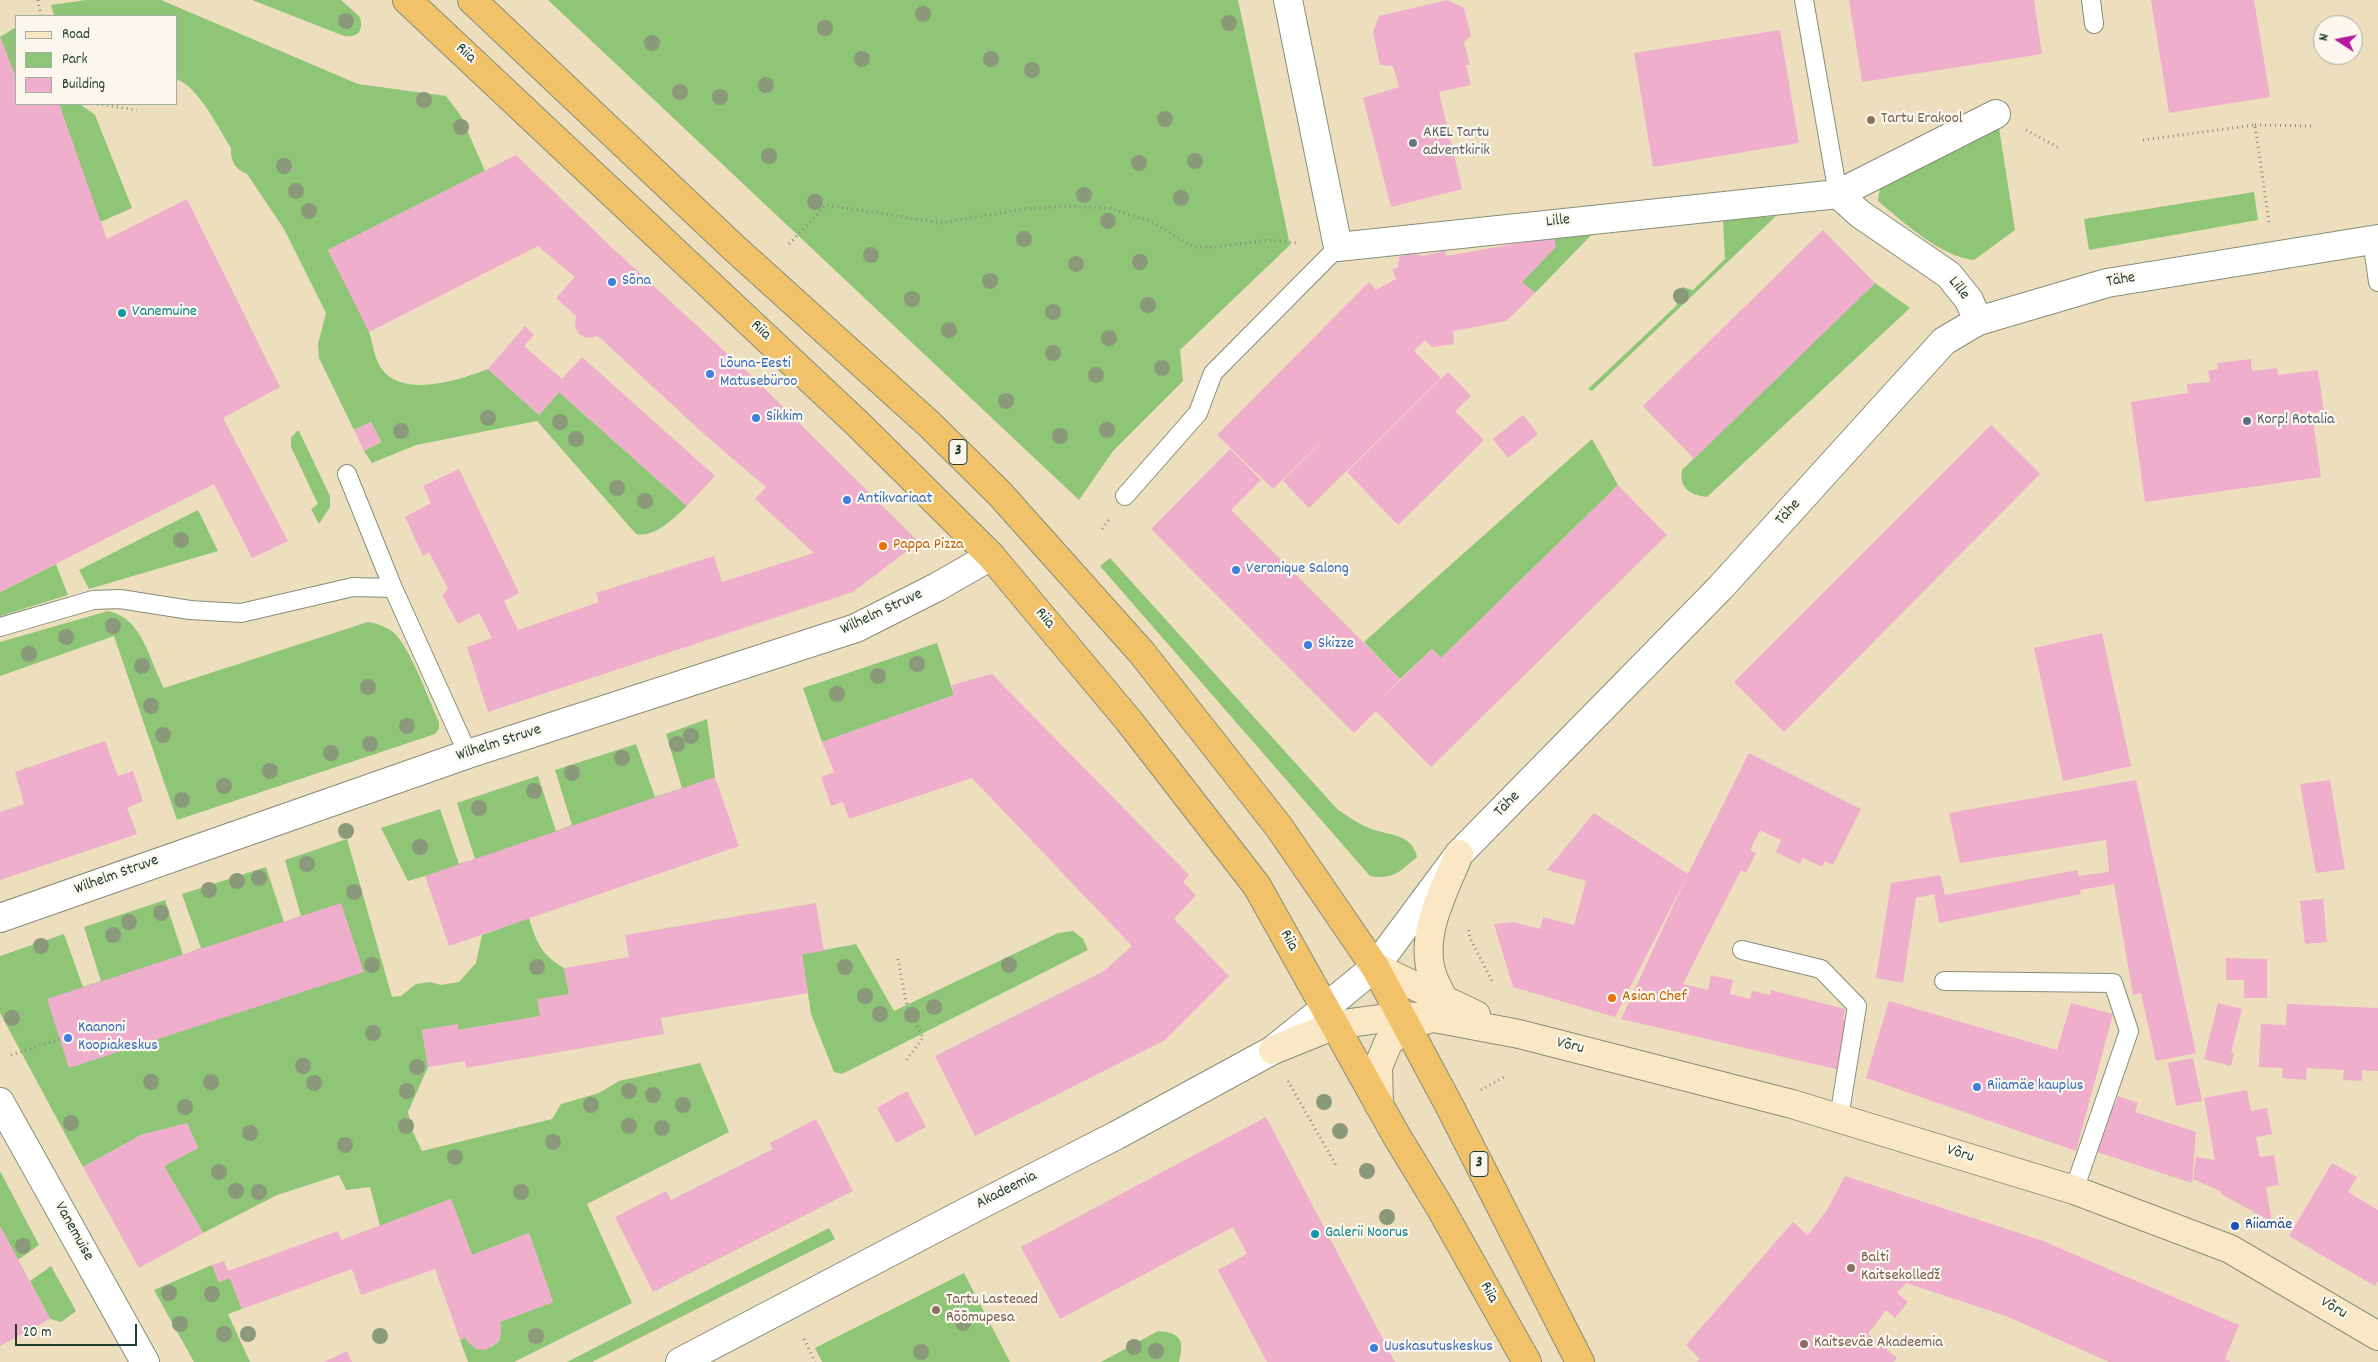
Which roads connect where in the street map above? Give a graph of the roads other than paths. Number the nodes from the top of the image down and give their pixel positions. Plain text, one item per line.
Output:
1 (407, 0) edge
2 (472, 0) edge
3 (1288, 0) edge
4 (1804, 0) edge
5 (2091, 0) edge
6 (2094, 24) dead end
7 (1996, 114) dead end
8 (1838, 194) junction
9 (2375, 240) edge
10 (1338, 247) junction
11 (2378, 282) edge
12 (1978, 321) junction
13 (347, 474) dead end
14 (1125, 496) dead end
15 (991, 556) junction
16 (393, 588) junction
17 (0, 627) edge
18 (468, 754) junction
19 (1459, 854) junction
20 (0, 918) edge
21 (1742, 950) dead end
22 (1375, 967) junction
23 (1944, 980) dead end
24 (1440, 1010) junction
25 (1399, 1013) junction
26 (1330, 1016) junction
27 (0, 1102) edge
28 (1379, 1105) junction
29 (1839, 1118) junction
30 (2074, 1190) junction
31 (2378, 1336) edge
32 (145, 1362) edge
33 (680, 1362) edge
34 (1527, 1362) edge
35 (1580, 1362) edge

1 - 15 highway, Riia
2 - 22 highway, 3
3 - 10 street
4 - 8 lane
5 - 6 lane
7 - 8 street
8 - 10 street, Lille
8 - 12 street, Lille
9 - 11 lane
9 - 12 street, Tähe
10 - 14 lane
12 - 19 street, Tähe
13 - 16 lane
15 - 18 street, Wilhelm Struve
15 - 26 highway, Riia
16 - 17 lane
16 - 18 lane
18 - 20 street, Wilhelm Struve
19 - 22 street, Tähe
19 - 24 main road
21 - 29 lane
22 - 24 main road, Võru
22 - 25 highway, 3
22 - 26 street, Tähe
23 - 30 lane
24 - 25 main road
24 - 29 main road, Võru
25 - 26 main road
25 - 28 main road
25 - 35 highway, 3
26 - 28 highway, Riia
26 - 33 street, Akadeemia
27 - 32 street, Vanemuise
28 - 34 highway, Riia
29 - 30 main road, Võru
30 - 31 main road, Võru

